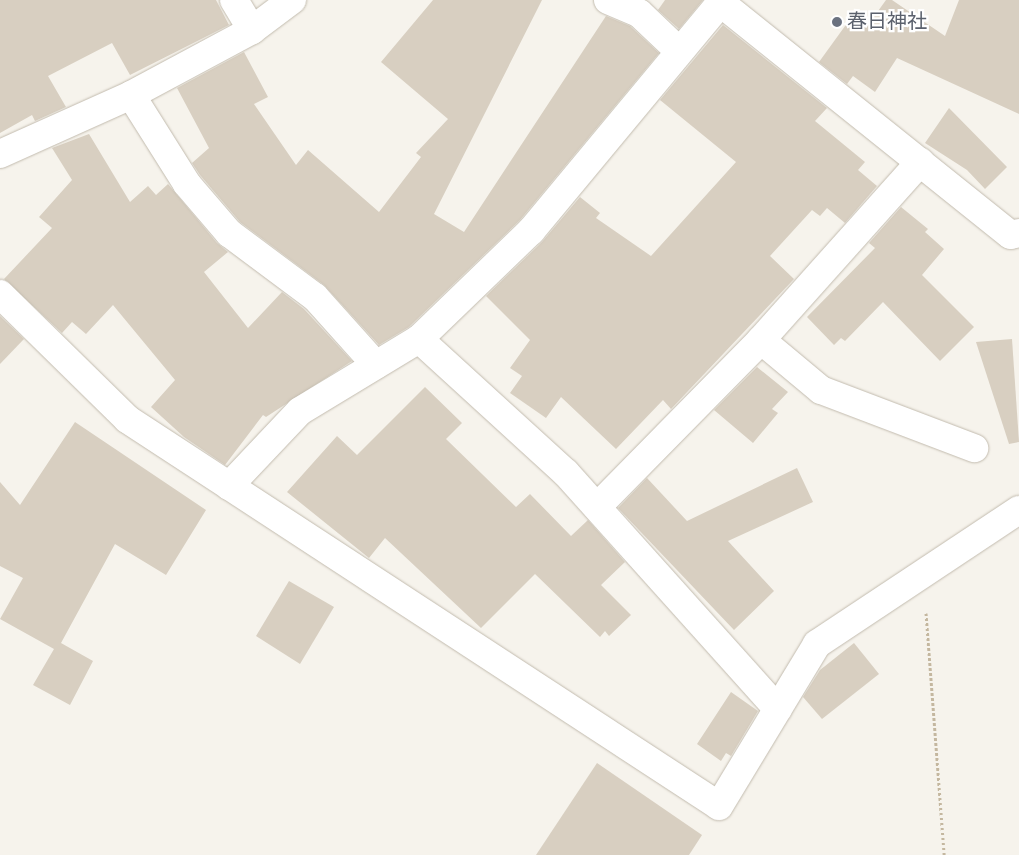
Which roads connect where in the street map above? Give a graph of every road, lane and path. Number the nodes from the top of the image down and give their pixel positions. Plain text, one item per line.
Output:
1 (234, 0) edge
2 (292, 0) edge
3 (608, 0) edge
4 (722, 1) edge
5 (252, 30) junction
6 (679, 51) junction
7 (131, 95) junction
8 (0, 154) edge
9 (920, 162) junction
10 (1019, 233) edge
11 (0, 294) edge
12 (419, 339) junction
13 (761, 340) junction
14 (376, 365) junction
15 (974, 448) dead end
16 (229, 486) junction
17 (597, 507) junction
18 (1019, 510) edge
19 (923, 572) junction
20 (778, 709) junction
21 (944, 855) edge

1 - 5 street
2 - 5 street
3 - 6 street
4 - 6 street
4 - 9 street
5 - 7 street
6 - 12 street
7 - 8 street
7 - 14 street
9 - 10 street
9 - 13 street
11 - 16 street
12 - 14 street
12 - 17 street
13 - 15 street
13 - 17 street
14 - 16 street
16 - 20 street
17 - 20 street
18 - 19 street
19 - 20 street
19 - 21 path

